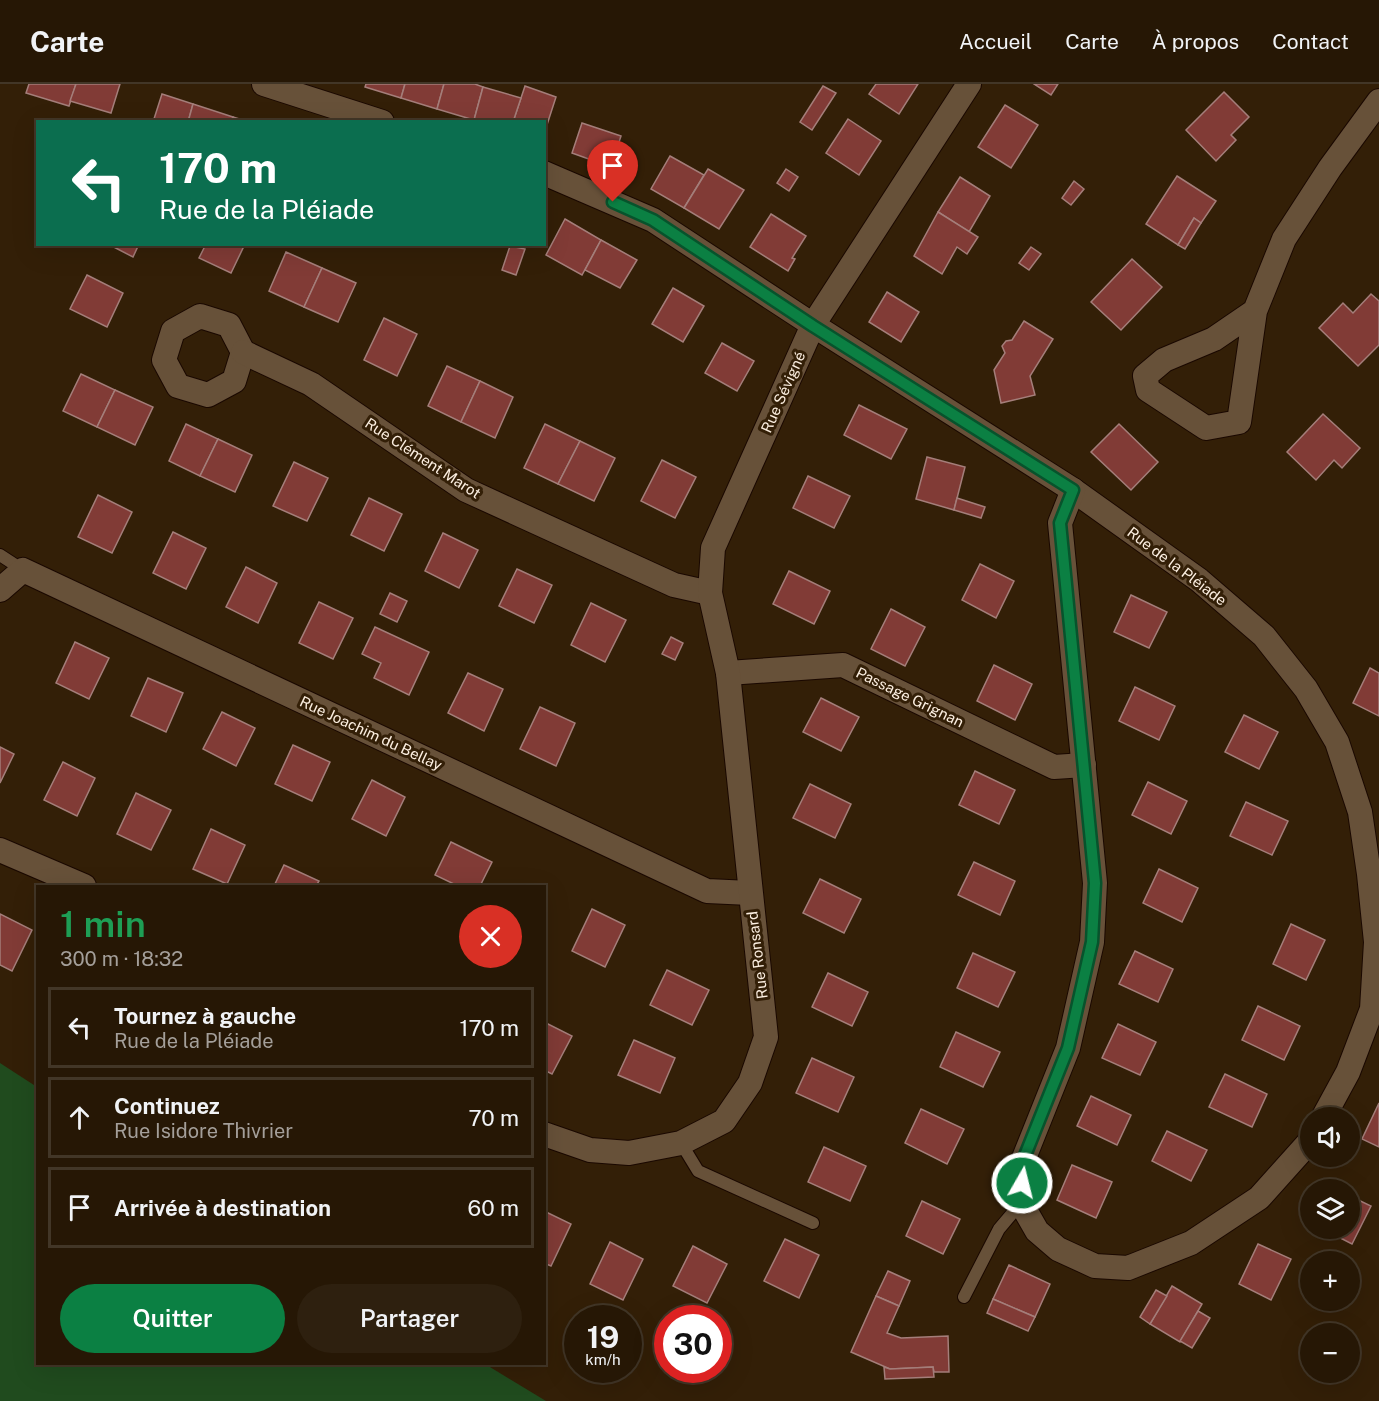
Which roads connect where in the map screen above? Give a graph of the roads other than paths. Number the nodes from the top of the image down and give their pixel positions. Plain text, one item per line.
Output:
1 (264, 84) edge
2 (969, 84) edge
3 (1379, 101) edge
4 (376, 120) edge
5 (546, 174) edge
6 (1255, 311) junction
7 (813, 326) junction
8 (243, 352) dead end
9 (1073, 490) junction
10 (0, 555) edge
11 (23, 570) junction
12 (0, 590) edge
13 (710, 593) junction
14 (728, 673) junction
15 (1084, 765) junction
16 (0, 850) edge
17 (82, 885) edge
18 (750, 893) junction
19 (1329, 1107) edge
20 (546, 1135) edge
21 (681, 1143) junction
22 (1300, 1152) edge
23 (1021, 1203) junction
24 (813, 1223) dead end
25 (964, 1298) dead end

1 - 4 street
2 - 7 street, Rue Sévigné
3 - 6 street
5 - 7 street, Rue de la Pléiade
6 - 6 street
7 - 9 street, Rue de la Pléiade
7 - 13 street, Rue Sévigné
8 - 13 street, Rue Clément Marot
9 - 15 street
9 - 19 street, Rue de la Pléiade
10 - 11 lane
11 - 12 street
11 - 18 street, Rue Joachim du Bellay
13 - 14 street, Rue Ronsard
14 - 15 street, Passage Grignan
14 - 18 street, Rue Ronsard
15 - 23 street
16 - 17 street
18 - 21 street, Rue Ronsard
20 - 21 street, Rue Ronsard
21 - 24 lane
22 - 23 street
23 - 25 lane

